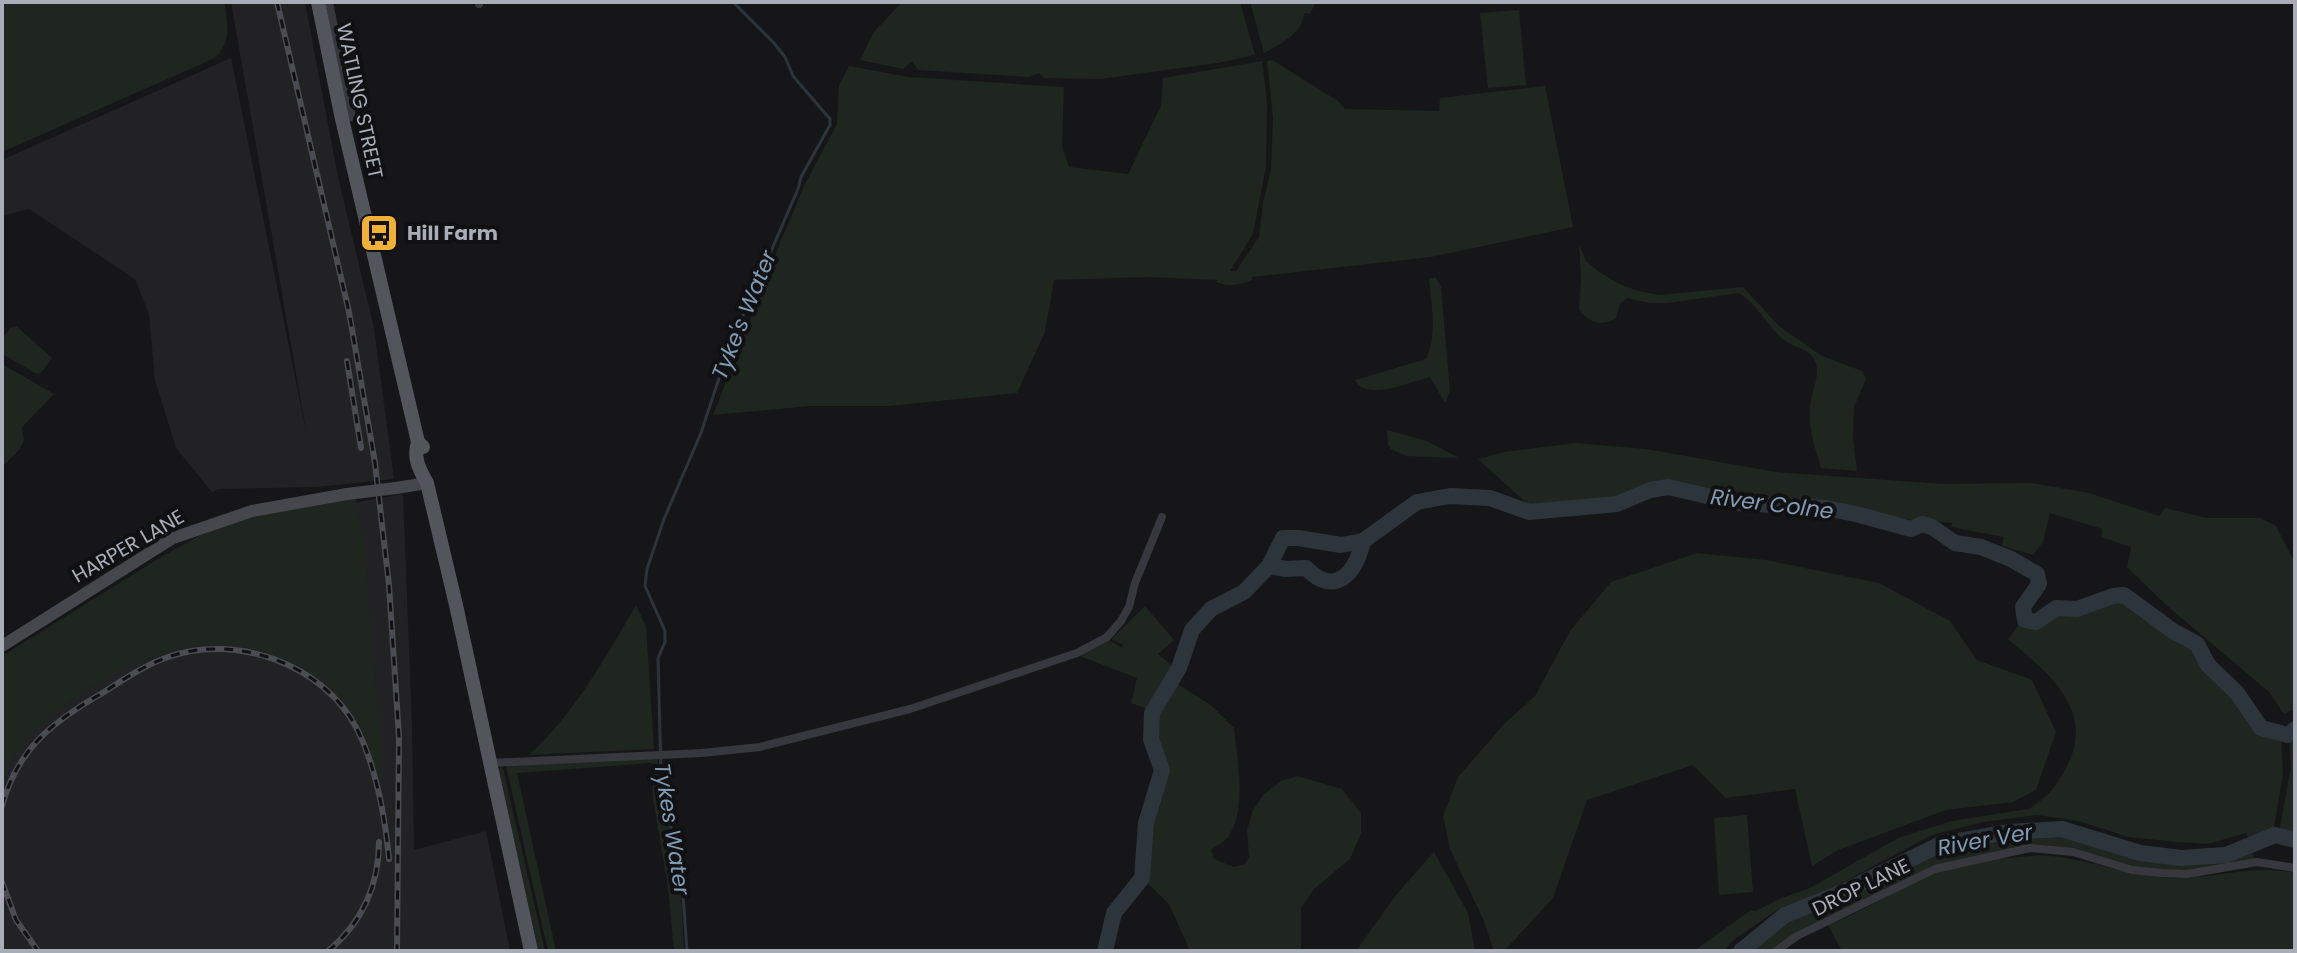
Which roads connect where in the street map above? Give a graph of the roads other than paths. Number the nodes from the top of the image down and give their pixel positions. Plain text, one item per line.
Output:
1 (318, 2) edge
2 (329, 2) edge
3 (342, 119) junction
4 (427, 483) junction
5 (1162, 517) dead end
6 (2, 646) edge
7 (491, 763) junction
8 (2295, 868) edge
9 (531, 951) edge
10 (1776, 951) edge

1 - 3 main road, WATLING STREET
2 - 3 street
3 - 4 main road, WATLING STREET
4 - 6 main road, HARPER LANE, bridge
4 - 7 main road, WATLING STREET
5 - 7 street
7 - 9 main road, WATLING STREET
8 - 10 street, DROP LANE

